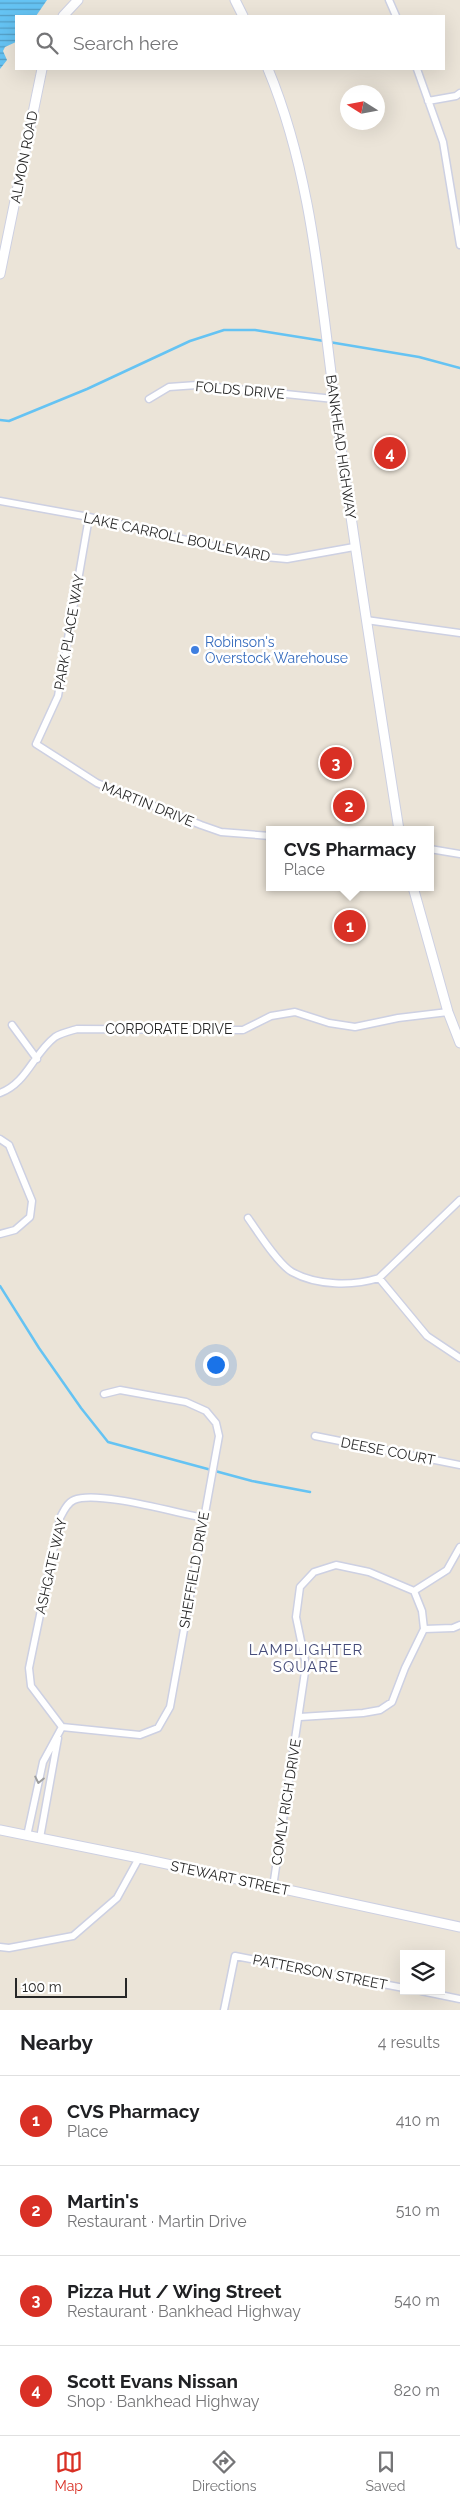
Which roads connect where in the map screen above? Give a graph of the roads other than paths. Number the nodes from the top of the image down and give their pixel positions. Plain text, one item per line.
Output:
1 (78, 0) edge
2 (235, 0) edge
3 (389, 0) edge
4 (64, 15) edge
5 (242, 15) edge
6 (396, 15) edge
7 (42, 70) edge
8 (268, 70) edge
9 (417, 70) edge
10 (460, 93) edge
11 (428, 101) junction
12 (460, 245) edge
13 (0, 274) edge
14 (149, 399) dead end
15 (334, 399) junction
16 (0, 502) edge
17 (89, 517) junction
18 (354, 547) junction
19 (366, 620) junction
20 (460, 633) edge
21 (36, 744) joint
22 (398, 826) edge
23 (266, 836) edge
24 (434, 850) edge
25 (460, 854) edge
26 (414, 891) edge
27 (448, 1012) junction
28 (12, 1025) dead end
29 (460, 1043) edge
30 (37, 1059) junction
31 (0, 1093) edge
32 (0, 1139) edge
33 (460, 1200) edge
34 (248, 1218) dead end
35 (0, 1234) edge
36 (379, 1278) junction
37 (460, 1358) edge
38 (104, 1394) dead end
39 (315, 1436) dead end
40 (460, 1465) edge
41 (204, 1518) junction
42 (460, 1547) edge
43 (414, 1591) junction
44 (460, 1625) edge
45 (424, 1629) junction
46 (300, 1717) junction
47 (62, 1727) junction
48 (58, 1736) junction
49 (0, 1830) edge
50 (27, 1836) junction
51 (40, 1838) junction
52 (139, 1858) junction
53 (273, 1887) junction
54 (460, 1927) edge
55 (0, 1947) edge
56 (400, 1987) edge
57 (440, 1995) edge
58 (460, 1999) edge
59 (224, 2010) edge

1 - 4 main road
2 - 5 main road
3 - 6 street
7 - 13 main road, ALMON ROAD
8 - 15 main road, BANKHEAD HIGHWAY
9 - 11 street
10 - 11 street
11 - 12 street
14 - 15 street, FOLDS DRIVE
15 - 18 main road, BANKHEAD HIGHWAY
16 - 17 street, LAKE CARROLL BOULEVARD
17 - 18 street, LAKE CARROLL BOULEVARD
17 - 21 street, PARK PLACE WAY
18 - 19 main road, BANKHEAD HIGHWAY
19 - 20 street
19 - 22 main road, BANKHEAD HIGHWAY
21 - 23 street, MARTIN DRIVE
24 - 25 street
26 - 27 main road
27 - 29 main road
27 - 30 street, CORPORATE DRIVE
28 - 30 street
30 - 31 street, CORPORATE DRIVE
32 - 35 street
33 - 36 street
34 - 36 street
36 - 37 street
38 - 41 street, SHEFFIELD DRIVE
39 - 40 street, DEESE COURT
41 - 47 street, SHEFFIELD DRIVE
41 - 47 street, ASHGATE WAY
42 - 43 street
43 - 45 street
43 - 46 street, COMLY RICH DRIVE
44 - 45 street
45 - 46 street
46 - 53 street, COMLY RICH DRIVE
47 - 48 street
48 -> 50 street
48 - 51 street
49 - 50 main road, STEWART STREET
50 - 51 main road, STEWART STREET
51 - 52 main road, STEWART STREET
52 - 53 main road, STEWART STREET
52 - 55 street
53 - 54 main road, STEWART STREET
56 - 59 street, PATTERSON STREET
57 - 58 street

